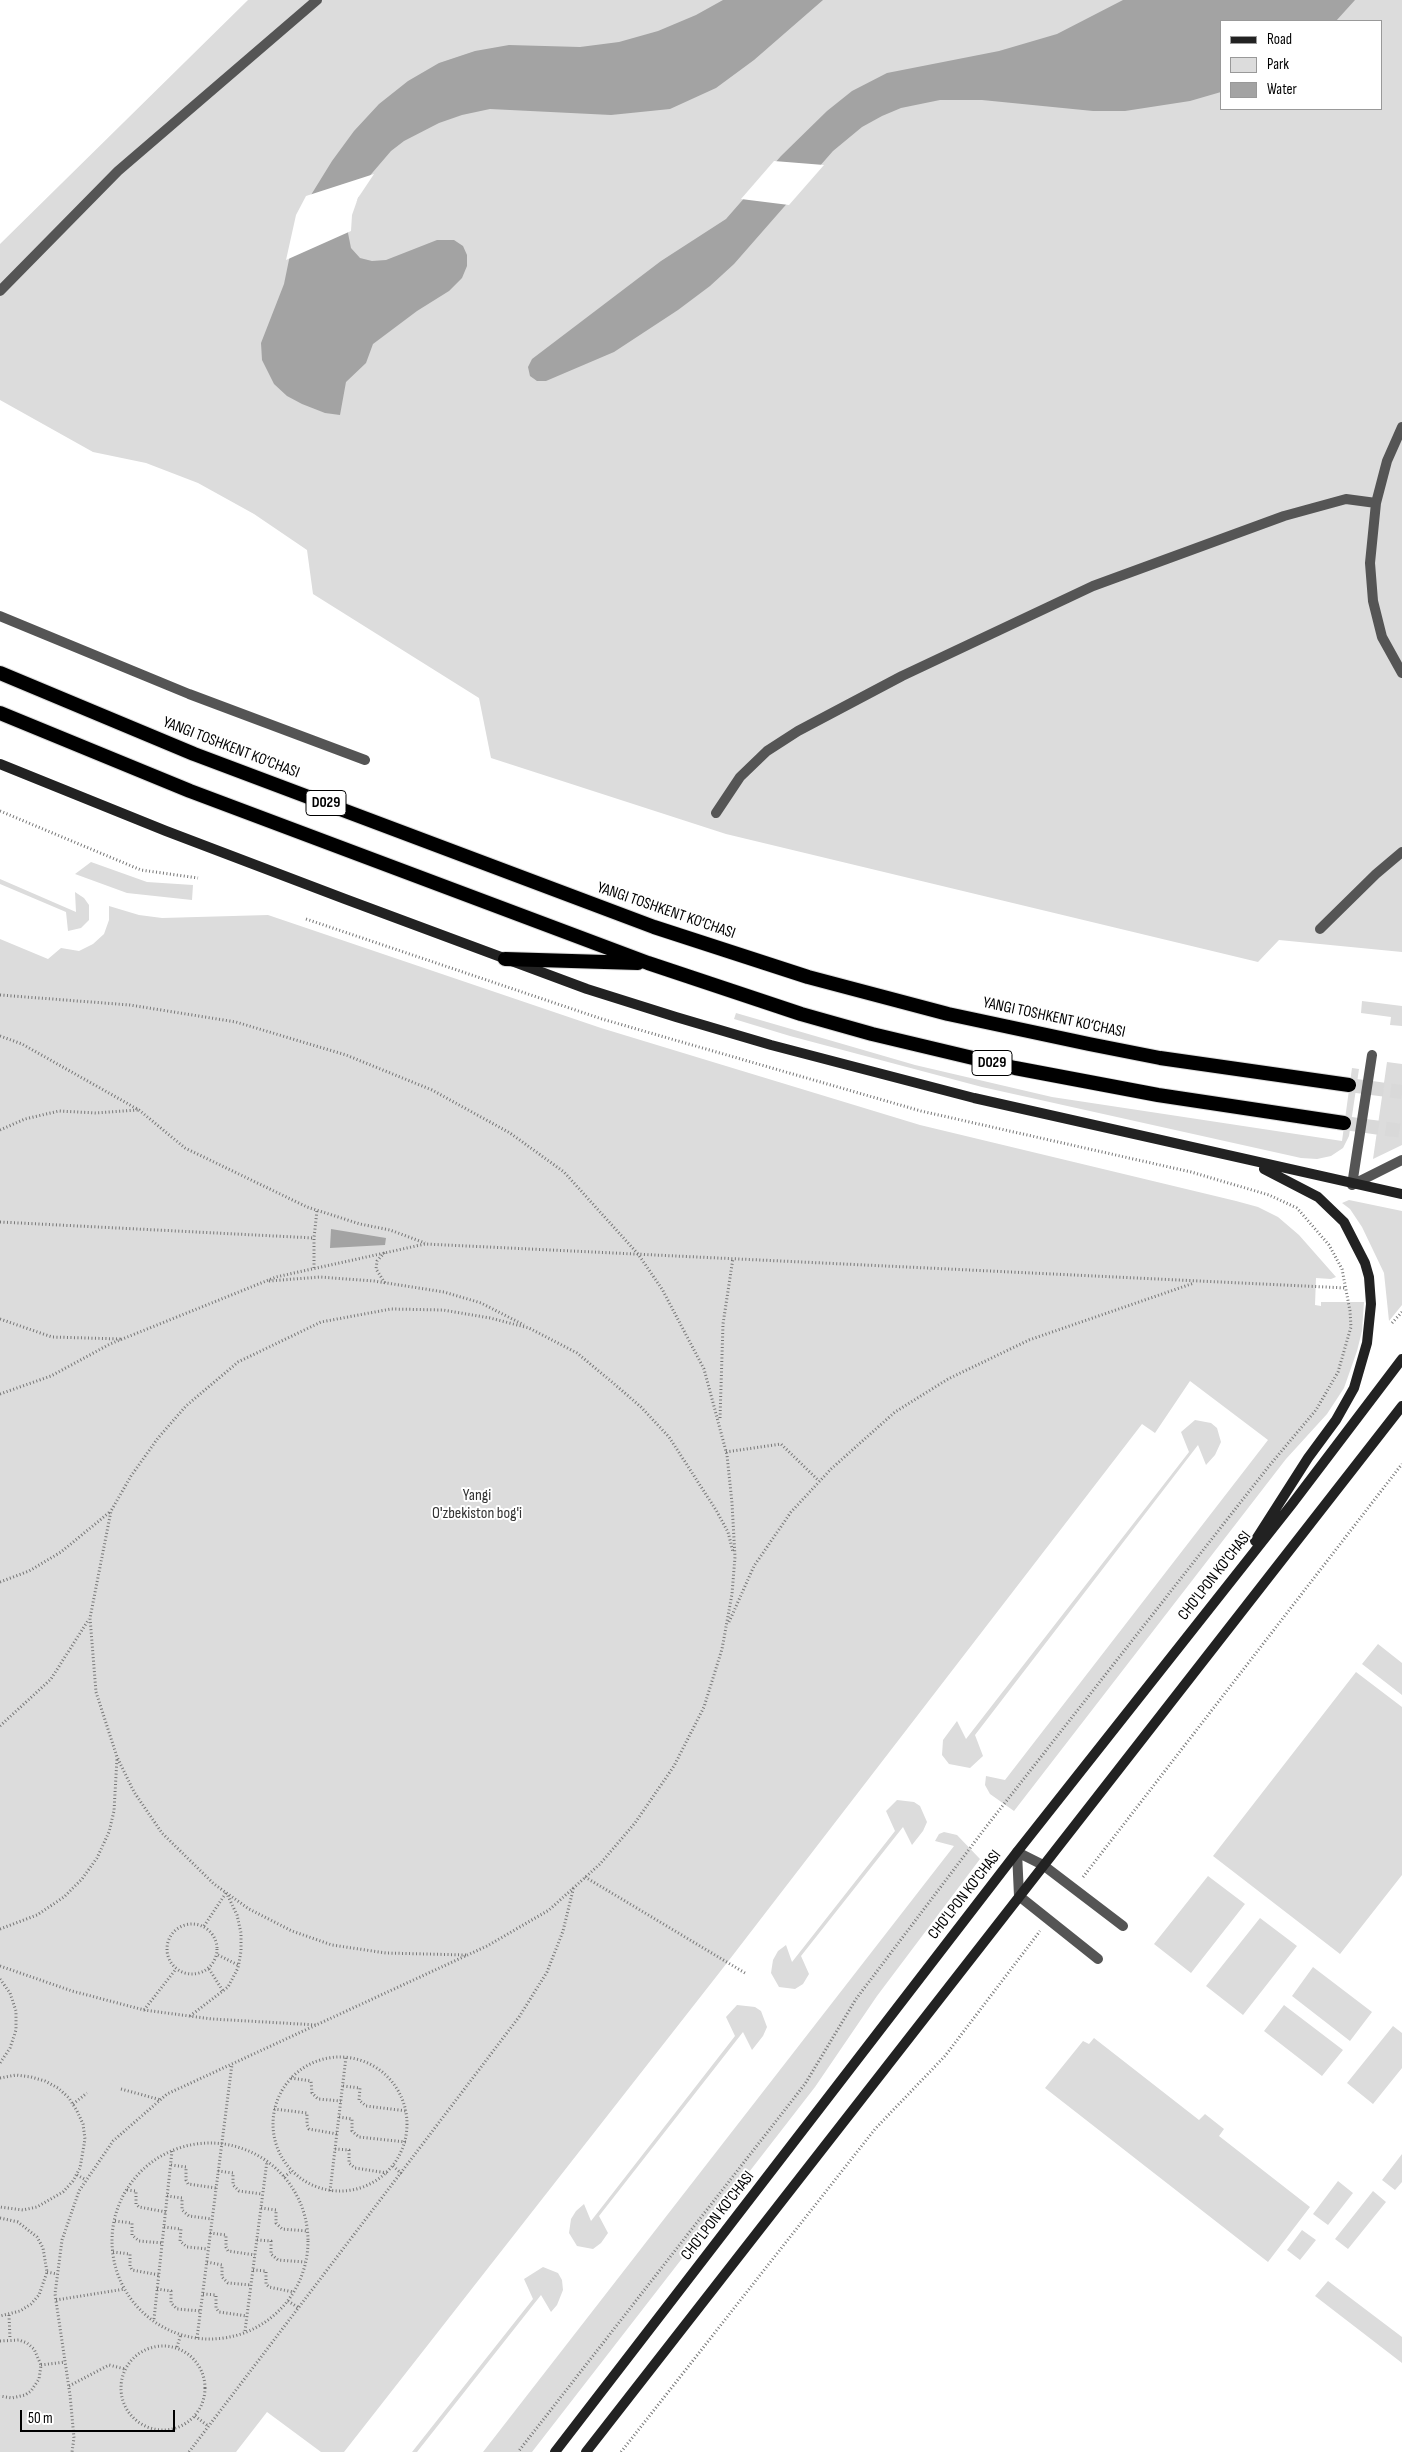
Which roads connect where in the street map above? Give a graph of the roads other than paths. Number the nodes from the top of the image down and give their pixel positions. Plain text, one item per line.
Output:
1 (317, 0) edge
2 (0, 292) edge
3 (1402, 427) edge
4 (1376, 503) junction
5 (0, 616) edge
6 (0, 673) edge
7 (1402, 673) edge
8 (0, 713) edge
9 (365, 760) dead end
10 (0, 764) edge
11 (716, 813) dead end
12 (1402, 852) edge
13 (1320, 930) dead end
14 (505, 959) junction
15 (648, 963) junction
16 (1372, 1055) dead end
17 (1349, 1085) tunnel mouth
18 (1344, 1123) tunnel mouth
19 (1218, 1154) junction
20 (1402, 1160) edge
21 (1352, 1184) junction
22 (1402, 1194) edge
23 (1402, 1358) edge
24 (1402, 1406) edge
25 (1226, 1588) junction
26 (1017, 1852) junction
27 (1043, 1865) junction
28 (1019, 1896) junction
29 (1123, 1926) dead end
30 (1098, 1959) dead end
31 (555, 2452) edge
32 (586, 2452) edge

1 - 2 lane
3 - 4 lane
4 - 7 lane
4 - 11 lane
5 - 9 lane
6 - 17 highway, YANGI TOSHKENT KO‘CHASI / D029
8 - 15 highway, D029
10 - 14 main road
12 - 13 lane
14 - 15 highway
14 - 19 main road
15 - 18 highway, D029
16 - 21 lane
19 - 21 main road
19 - 25 main road
20 - 21 lane
21 - 22 main road
23 - 25 main road, CHO'LPON KO'CHASI
24 - 27 main road
25 - 26 main road, CHO'LPON KO'CHASI
26 - 27 lane
26 - 28 lane
26 - 31 main road, CHO'LPON KO'CHASI
27 - 28 main road
27 - 29 lane
28 - 30 lane
28 - 32 main road

